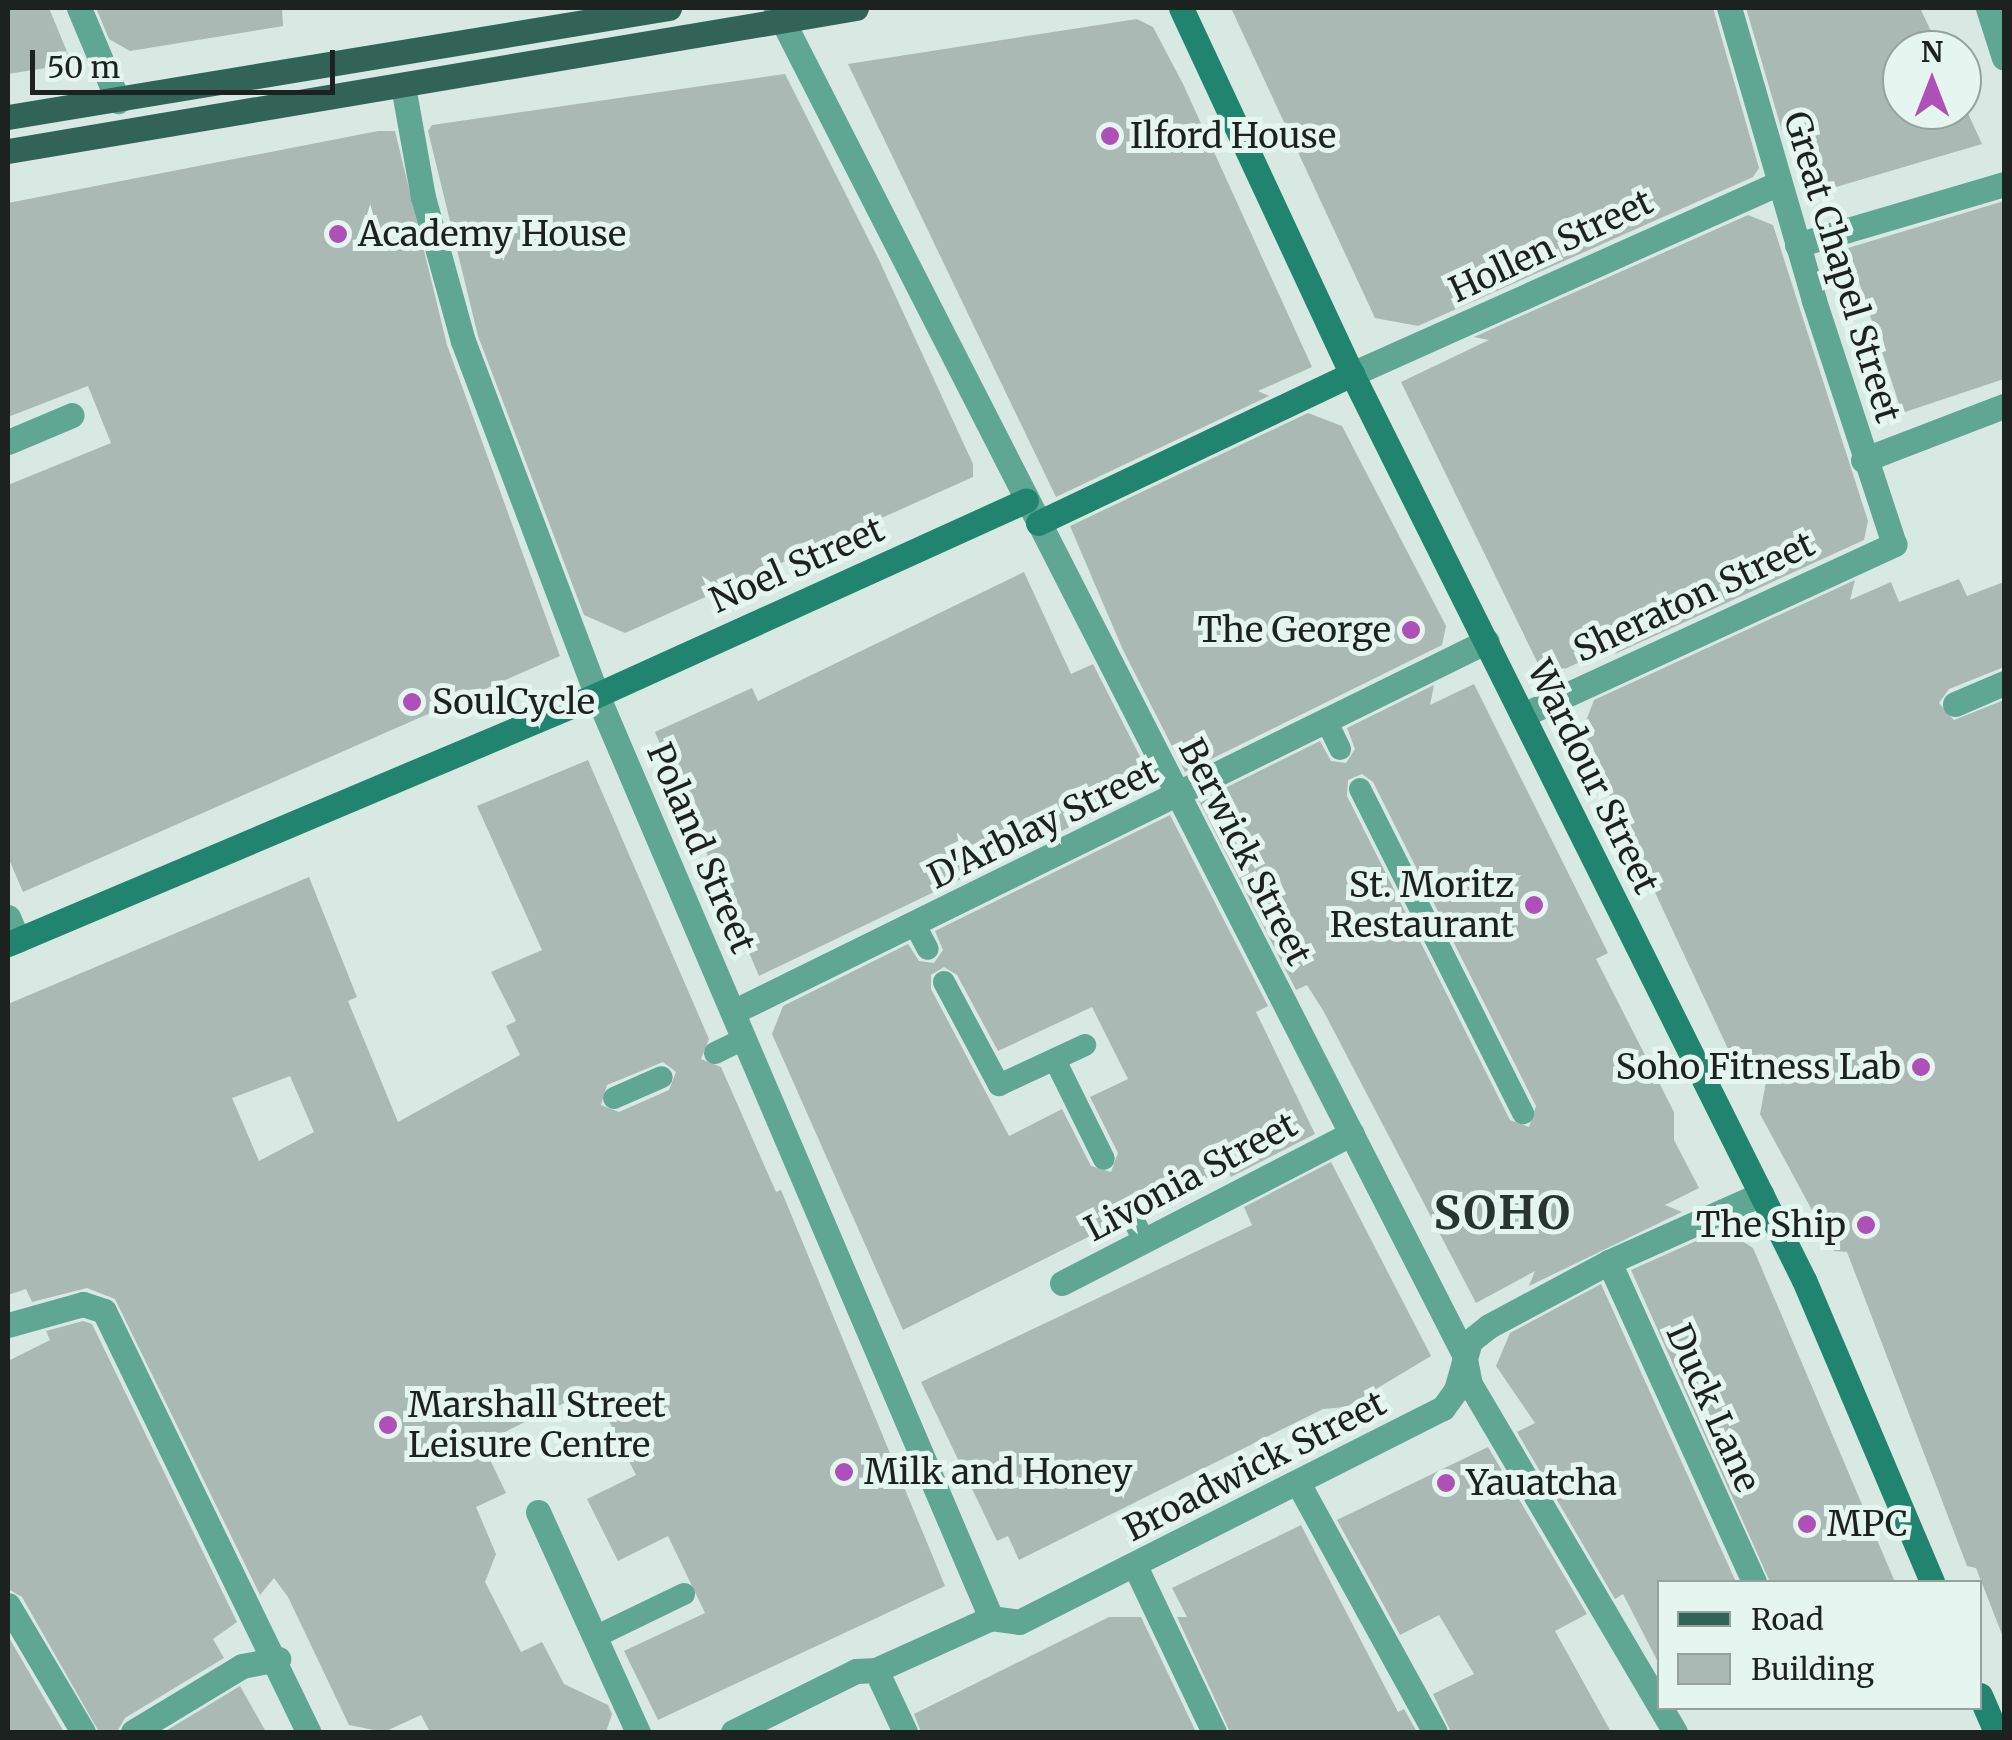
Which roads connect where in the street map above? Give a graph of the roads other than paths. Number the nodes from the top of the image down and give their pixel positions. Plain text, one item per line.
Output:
1 (79, 8) edge
2 (669, 8) edge
3 (856, 8) edge
4 (1181, 8) edge
5 (1729, 8) edge
6 (1988, 8) edge
7 (779, 14) edge
8 (543, 18) edge
9 (401, 52) junction
10 (2004, 58) edge
11 (404, 86) junction
12 (118, 101) junction
13 (8, 117) edge
14 (8, 151) edge
15 (1780, 183) junction
16 (2004, 184) edge
17 (1797, 245) junction
18 (1352, 374) junction
19 (2004, 406) edge
20 (72, 415) dead end
21 (8, 442) edge
22 (1864, 460) junction
23 (1026, 500) junction
24 (1038, 523) junction
25 (1894, 544) joint
26 (1488, 641) junction
27 (2004, 683) edge
28 (597, 694) junction
29 (1955, 704) dead end
30 (1523, 715) junction
31 (1327, 722) junction
32 (1340, 750) dead end
33 (1360, 789) dead end
34 (1177, 799) junction
35 (916, 925) junction
36 (11, 934) edge
37 (928, 949) dead end
38 (944, 982) dead end
39 (733, 1012) junction
40 (744, 1039) junction
41 (1085, 1045) dead end
42 (715, 1053) dead end
43 (1055, 1060) junction
44 (662, 1077) dead end
45 (614, 1098) dead end
46 (1523, 1113) dead end
47 (1352, 1133) junction
48 (1104, 1159) dead end
49 (1761, 1194) junction
50 (1131, 1215) dead end
51 (1145, 1242) junction
52 (1609, 1262) junction
53 (1062, 1283) dead end
54 (8, 1325) edge
55 (1464, 1354) junction
56 (1298, 1483) junction
57 (538, 1512) dead end
58 (1136, 1568) junction
59 (1753, 1580) edge
60 (1931, 1580) edge
61 (684, 1594) dead end
62 (8, 1605) edge
63 (991, 1618) junction
64 (595, 1637) junction
65 (278, 1659) junction
66 (876, 1670) junction
67 (1982, 1699) edge
68 (1657, 1701) edge
69 (1662, 1710) edge
70 (83, 1732) edge
71 (132, 1732) edge
72 (308, 1732) edge
73 (638, 1732) edge
74 (733, 1732) edge
75 (905, 1732) edge
76 (1214, 1732) edge
77 (1434, 1732) edge
78 (1675, 1732) edge
79 (1996, 1732) edge

1 - 12 street
2 - 8 main road
3 - 7 main road
4 - 18 street, Wardour Street
5 - 15 street, Great Chapel Street
6 - 10 street
7 - 11 main road
7 - 23 street, Berwick Street
8 - 9 main road
9 - 11 lane
9 - 12 main road
11 - 14 main road
11 - 28 street, Poland Street
12 - 13 main road
15 - 17 street, Great Chapel Street
15 - 18 street, Hollen Street
16 - 17 street
17 - 22 street, Great Chapel Street
18 - 24 street
18 - 26 street, Wardour Street
19 - 22 street
20 - 21 street
22 - 25 street, Great Chapel Street
23 - 24 street, Berwick Street
23 - 28 street, Noel Street
24 - 34 street, Berwick Street
25 - 30 street, Sheraton Street
26 - 30 street, Wardour Street
26 - 31 street, D'Arblay Street
27 - 29 street
28 - 36 street, Noel Street
28 - 39 street, Poland Street
30 - 49 street, Wardour Street
31 - 32 lane
31 - 34 street, D'Arblay Street
33 - 46 lane
34 - 35 street, D'Arblay Street
34 - 47 street, Berwick Street
35 - 37 lane
35 - 39 street, D'Arblay Street
38 - 43 lane
39 - 40 street, Poland Street
40 - 42 lane
40 - 63 street, Poland Street
41 - 43 lane
43 - 48 lane
44 - 45 lane
47 - 51 street, Livonia Street
47 - 55 street, Berwick Street
49 - 52 street, Broadwick Street
49 - 60 street, Wardour Street
50 - 51 lane
51 - 53 street, Livonia Street
52 - 55 street, Broadwick Street
52 - 59 street, Duck Lane
54 - 65 street
55 - 56 street, Broadwick Street
55 - 68 street, Berwick Street
56 - 58 street, Broadwick Street
56 - 77 street
57 - 64 street
58 - 63 street, Broadwick Street
58 - 76 street
61 - 64 lane
62 - 70 street
63 - 66 street, Broadwick Street
64 - 73 street
65 - 71 street
65 - 72 street
66 - 74 street, Broadwick Street
66 - 75 street
67 - 79 street
69 - 78 street, Berwick Street

